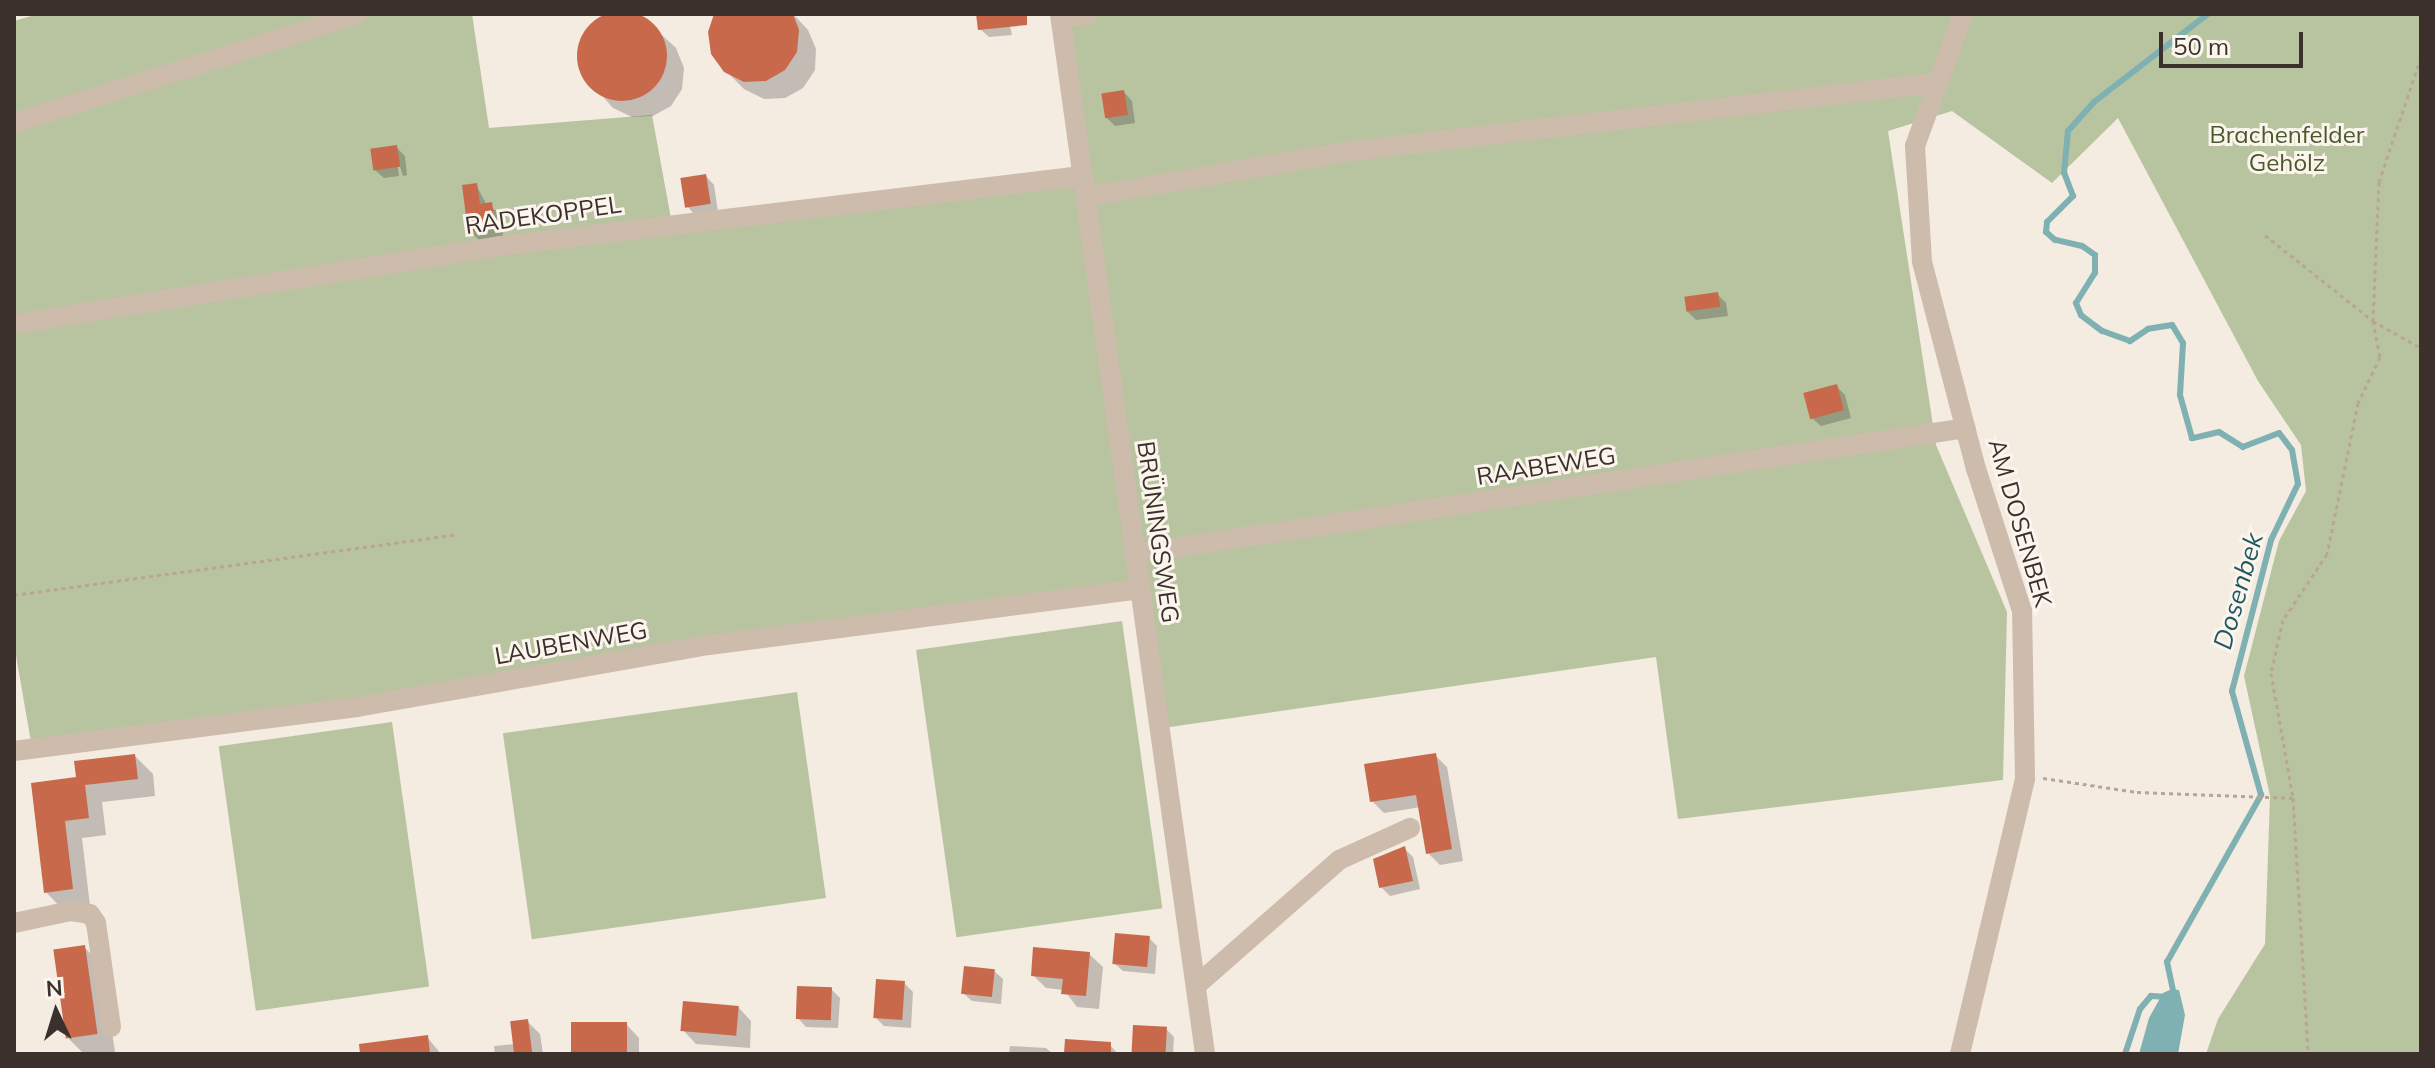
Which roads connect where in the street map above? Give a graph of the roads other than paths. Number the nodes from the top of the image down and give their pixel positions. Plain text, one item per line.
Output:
1 (357, 14) edge
2 (1089, 14) edge
3 (1963, 14) edge
4 (1061, 16) edge
5 (1934, 83) junction
6 (14, 123) edge
7 (1082, 176) junction
8 (1085, 197) junction
9 (14, 324) edge
10 (1966, 428) junction
11 (1133, 554) junction
12 (1138, 589) junction
13 (14, 751) edge
14 (1410, 828) dead end
15 (14, 923) edge
16 (1198, 984) junction
17 (111, 1027) dead end
18 (1205, 1054) edge
19 (1960, 1054) edge

1 - 6 street
2 - 4 street
3 - 5 street, AM DOSENBEK
4 - 7 street, BRÜNINGSWEG
5 - 8 street
5 - 10 street, AM DOSENBEK
7 - 8 street, BRÜNINGSWEG
7 - 9 street, RADEKOPPEL
8 - 11 street, BRÜNINGSWEG
10 - 11 street, RAABEWEG
10 - 19 street, AM DOSENBEK
11 - 12 street, BRÜNINGSWEG
12 - 13 street, LAUBENWEG
12 - 16 street, BRÜNINGSWEG
14 - 16 street
15 - 17 street
16 - 18 street, BRÜNINGSWEG

